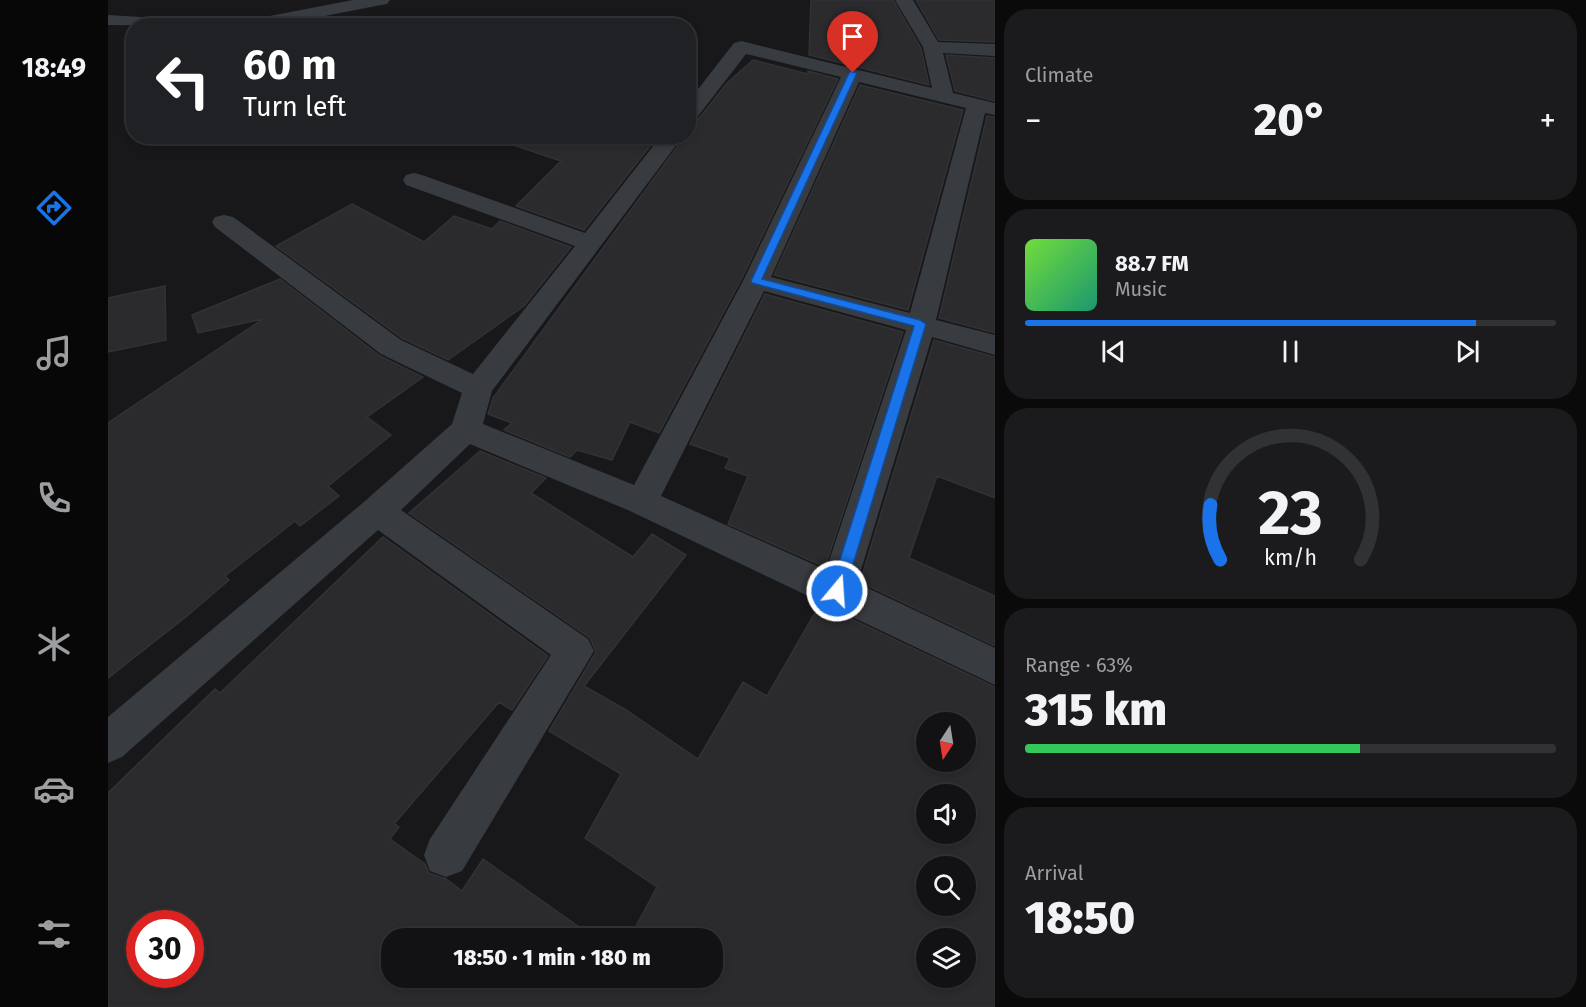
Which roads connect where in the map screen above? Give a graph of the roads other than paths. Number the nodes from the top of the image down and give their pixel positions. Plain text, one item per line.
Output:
1 (381, 0) edge
2 (904, 0) edge
3 (285, 18) edge
4 (108, 20) edge
5 (126, 21) edge
6 (932, 47) junction
7 (995, 50) edge
8 (853, 73) junction
9 (944, 96) junction
10 (696, 106) edge
11 (986, 106) edge
12 (667, 144) edge
13 (414, 180) dead end
14 (224, 222) dead end
15 (591, 243) junction
16 (756, 281) junction
17 (920, 324) junction
18 (995, 345) edge
19 (478, 388) junction
20 (466, 430) junction
21 (642, 502) junction
22 (377, 511) junction
23 (837, 591) junction
24 (995, 667) edge
25 (108, 743) edge
26 (446, 855) dead end

1 - 3 street
2 - 6 street
4 - 5 street
6 - 7 street
6 - 9 street
8 - 9 street
8 - 10 street
8 - 16 street
9 - 11 street
11 - 17 street
12 - 15 street
13 - 15 street
14 - 19 street
15 - 19 street
16 - 17 street
16 - 21 street
17 - 18 street
17 - 23 street
19 - 20 street
20 - 21 street
20 - 22 street
21 - 23 street
22 - 25 street
22 - 26 street
23 - 24 street

